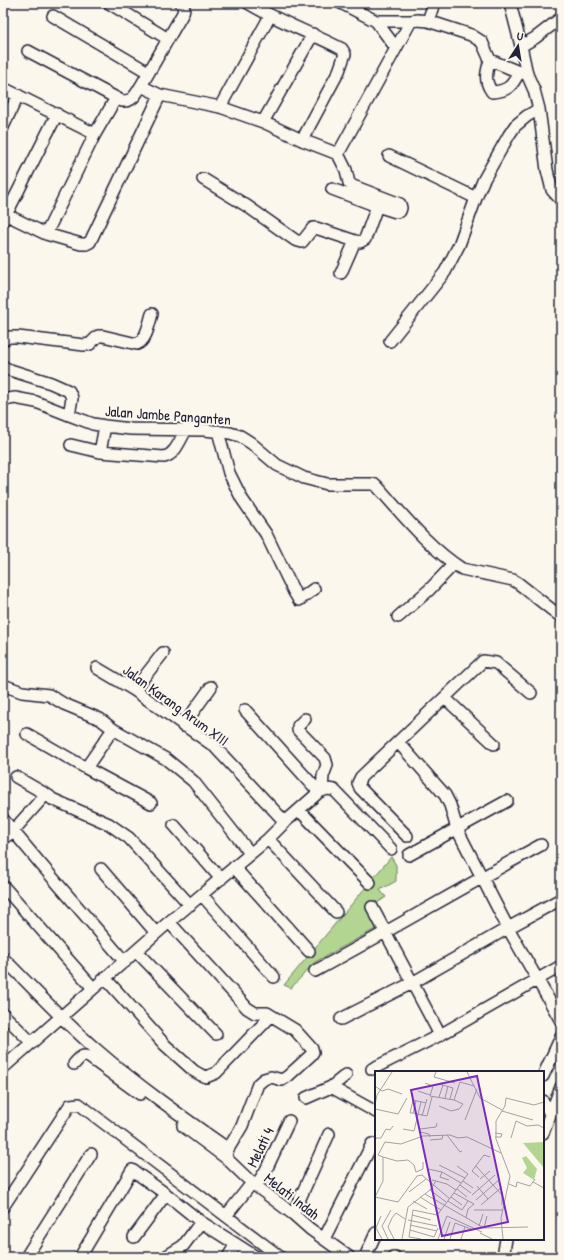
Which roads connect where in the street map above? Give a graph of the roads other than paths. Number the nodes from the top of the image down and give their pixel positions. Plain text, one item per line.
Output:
1 (109, 3) edge
2 (181, 3) edge
3 (248, 3) edge
4 (341, 3) edge
5 (434, 3) edge
6 (510, 3) edge
7 (53, 16) dead end
8 (270, 16) junction
9 (561, 18) edge
10 (376, 21) junction
11 (411, 21) junction
12 (428, 21) junction
13 (313, 34) junction
14 (168, 38) junction
15 (521, 46) junction
16 (396, 48) junction
17 (28, 51) dead end
18 (490, 60) junction
19 (148, 72) junction
20 (523, 73) junction
21 (141, 86) junction
22 (3, 88) edge
23 (18, 95) junction
24 (160, 95) junction
25 (116, 98) junction
26 (220, 107) junction
27 (539, 109) junction
28 (57, 114) junction
29 (263, 122) junction
30 (3, 127) edge
31 (95, 134) junction
32 (302, 140) junction
33 (338, 154) junction
34 (389, 156) dead end
35 (203, 179) dead end
36 (332, 189) dead end
37 (476, 198) junction
38 (561, 200) edge
39 (377, 206) junction
40 (4, 216) edge
41 (46, 234) junction
42 (355, 242) junction
43 (341, 273) dead end
44 (152, 314) dead end
45 (3, 340) edge
46 (390, 341) dead end
47 (3, 366) edge
48 (3, 400) edge
49 (69, 415) junction
50 (105, 426) junction
51 (186, 430) junction
52 (218, 431) junction
53 (71, 446) dead end
54 (100, 452) junction
55 (457, 566) junction
56 (314, 588) dead end
57 (398, 617) dead end
58 (561, 617) edge
59 (164, 653) dead end
60 (97, 668) dead end
61 (3, 685) edge
62 (211, 687) dead end
63 (134, 690) junction
64 (531, 693) dead end
65 (445, 698) junction
66 (245, 710) dead end
67 (305, 719) dead end
68 (183, 726) junction
69 (113, 729) junction
70 (27, 734) dead end
71 (398, 742) junction
72 (494, 744) dead end
73 (86, 768) junction
74 (16, 777) dead end
75 (320, 791) junction
76 (46, 794) junction
77 (507, 801) dead end
78 (151, 804) dead end
79 (299, 810) junction
80 (3, 818) edge
81 (285, 822) junction
82 (174, 825) dead end
83 (457, 829) junction
84 (13, 831) junction
85 (407, 836) dead end
86 (3, 839) edge
87 (268, 839) junction
88 (541, 845) dead end
89 (391, 849) dead end
90 (250, 853) junction
91 (409, 855) dead end
92 (234, 867) junction
93 (101, 869) dead end
94 (482, 877) junction
95 (221, 878) junction
96 (370, 883) dead end
97 (3, 886) edge
98 (202, 895) junction
99 (561, 900) edge
100 (190, 905) junction
101 (372, 907) dead end
102 (336, 912) dead end
103 (169, 922) junction
104 (508, 928) junction
105 (156, 933) junction
106 (386, 933) junction
107 (309, 951) dead end
108 (136, 952) junction
109 (3, 958) edge
110 (125, 962) junction
111 (561, 966) edge
112 (315, 971) dead end
113 (274, 977) dead end
114 (105, 978) junction
115 (537, 980) junction
116 (412, 983) junction
117 (93, 988) junction
118 (3, 1014) edge
119 (61, 1016) junction
120 (271, 1016) junction
121 (341, 1020) dead end
122 (561, 1021) edge
123 (216, 1034) dead end
124 (440, 1035) junction
125 (561, 1037) edge
126 (32, 1043) junction
127 (74, 1064) dead end
128 (4, 1066) dead end
129 (372, 1069) dead end
130 (544, 1074) edge
131 (346, 1075) dead end
132 (561, 1086) edge
133 (331, 1087) junction
134 (306, 1098) dead end
135 (544, 1103) edge
136 (375, 1111) edge
137 (550, 1114) junction
138 (289, 1121) dead end
139 (544, 1130) edge
140 (329, 1134) dead end
141 (372, 1144) dead end
142 (91, 1154) dead end
143 (226, 1154) junction
144 (254, 1184) junction
145 (166, 1194) junction
146 (3, 1207) edge
147 (293, 1214) junction
148 (226, 1216) junction
149 (200, 1222) junction
150 (375, 1235) edge
151 (134, 1237) dead end
152 (324, 1239) junction
153 (506, 1240) edge
154 (236, 1244) junction
155 (82, 1256) edge
156 (26, 1257) edge
157 (165, 1257) edge
158 (228, 1257) edge
159 (256, 1257) edge
160 (280, 1257) edge
161 (349, 1257) edge
162 (364, 1257) edge
163 (503, 1257) edge

1 - 14 street
2 - 14 street
3 - 8 street
4 - 10 street
5 - 12 street
6 - 15 street
7 - 19 street
8 - 13 street
8 - 26 street
9 - 15 street
10 - 11 street
10 - 16 street
11 - 12 street
11 - 16 street
12 - 18 street
13 - 29 street
13 - 32 street
14 - 19 street
15 - 20 street
16 - 33 street
17 - 25 street
18 - 20 street
18 - 20 street
19 - 21 street
20 - 27 street
21 - 24 street
21 - 25 street
22 - 23 street
23 - 28 street
23 - 30 street
24 - 26 street
24 - 41 street
25 - 31 street
26 - 29 street
27 - 37 street
27 - 38 street
28 - 31 street
28 - 40 street
29 - 32 street
31 - 41 street
32 - 33 street
33 - 39 street
34 - 37 street
35 - 42 street
36 - 39 street
37 - 46 street
39 - 42 street
40 - 41 street
42 - 43 street
44 - 45 street
47 - 49 street
48 - 49 street, Jalan Jambe Panganten
49 - 50 street, Jalan Jambe Panganten
50 - 51 street, Jalan Jambe Panganten
50 - 54 street
51 - 52 street, Jalan Jambe Panganten
51 - 54 street
52 - 55 street, Jalan Jambe Panganten
52 - 56 street
53 - 54 street
55 - 57 street
55 - 58 street, Jalan Jambe Panganten
59 - 63 street
60 - 63 street, Jalan Karang Arum XIII
61 - 69 street
62 - 68 street
63 - 68 street, Jalan Karang Arum XIII
64 - 65 street
65 - 71 street
65 - 72 street
66 - 75 street
67 - 75 street
68 - 81 street, Jalan Karang Arum XIII
69 - 73 street
69 - 90 street
70 - 73 street
71 - 83 street
71 - 85 street
73 - 78 street
74 - 76 street
75 - 79 street
75 - 89 street
76 - 84 street
76 - 100 street
77 - 83 street
79 - 81 street
79 - 96 street
80 - 84 street
81 - 87 street
82 - 95 street
83 - 91 street
83 - 94 street
84 - 86 street
84 - 110 street
87 - 90 street
87 - 102 street
88 - 94 street
90 - 92 street
92 - 95 street
92 - 107 street
93 - 105 street
94 - 104 street
94 - 106 street
95 - 98 street
97 - 117 street
98 - 100 street
98 - 113 street
99 - 104 street
100 - 103 street
101 - 106 street
103 - 105 street
103 - 120 street
104 - 115 street
104 - 116 street
105 - 108 street
106 - 112 street
106 - 116 street
108 - 110 street
108 - 123 street
109 - 119 street
110 - 114 street
111 - 115 street
114 - 117 street
114 - 120 street
115 - 122 street
115 - 124 street
116 - 121 street
116 - 124 street
117 - 119 street
118 - 126 street
119 - 126 street
119 - 143 street
120 - 143 street
124 - 129 street
125 - 130 street
126 - 128 street
127 - 143 street
131 - 133 street
132 - 137 street
133 - 134 street
133 - 136 street
135 - 137 street
137 - 139 street
138 - 144 street, Melati 4
140 - 147 street
141 - 152 street
142 - 156 street
143 - 144 street, Melati Indah
144 - 147 street, Melati Indah
144 - 148 street, Melati 4
145 - 149 street
145 - 151 street
145 - 155 street
146 - 148 street
147 - 152 street, Melati Indah
148 - 160 street
149 - 154 street
149 - 157 street
150 - 162 street
152 - 161 street, Melati Indah
153 - 163 street
154 - 158 street
154 - 159 street

